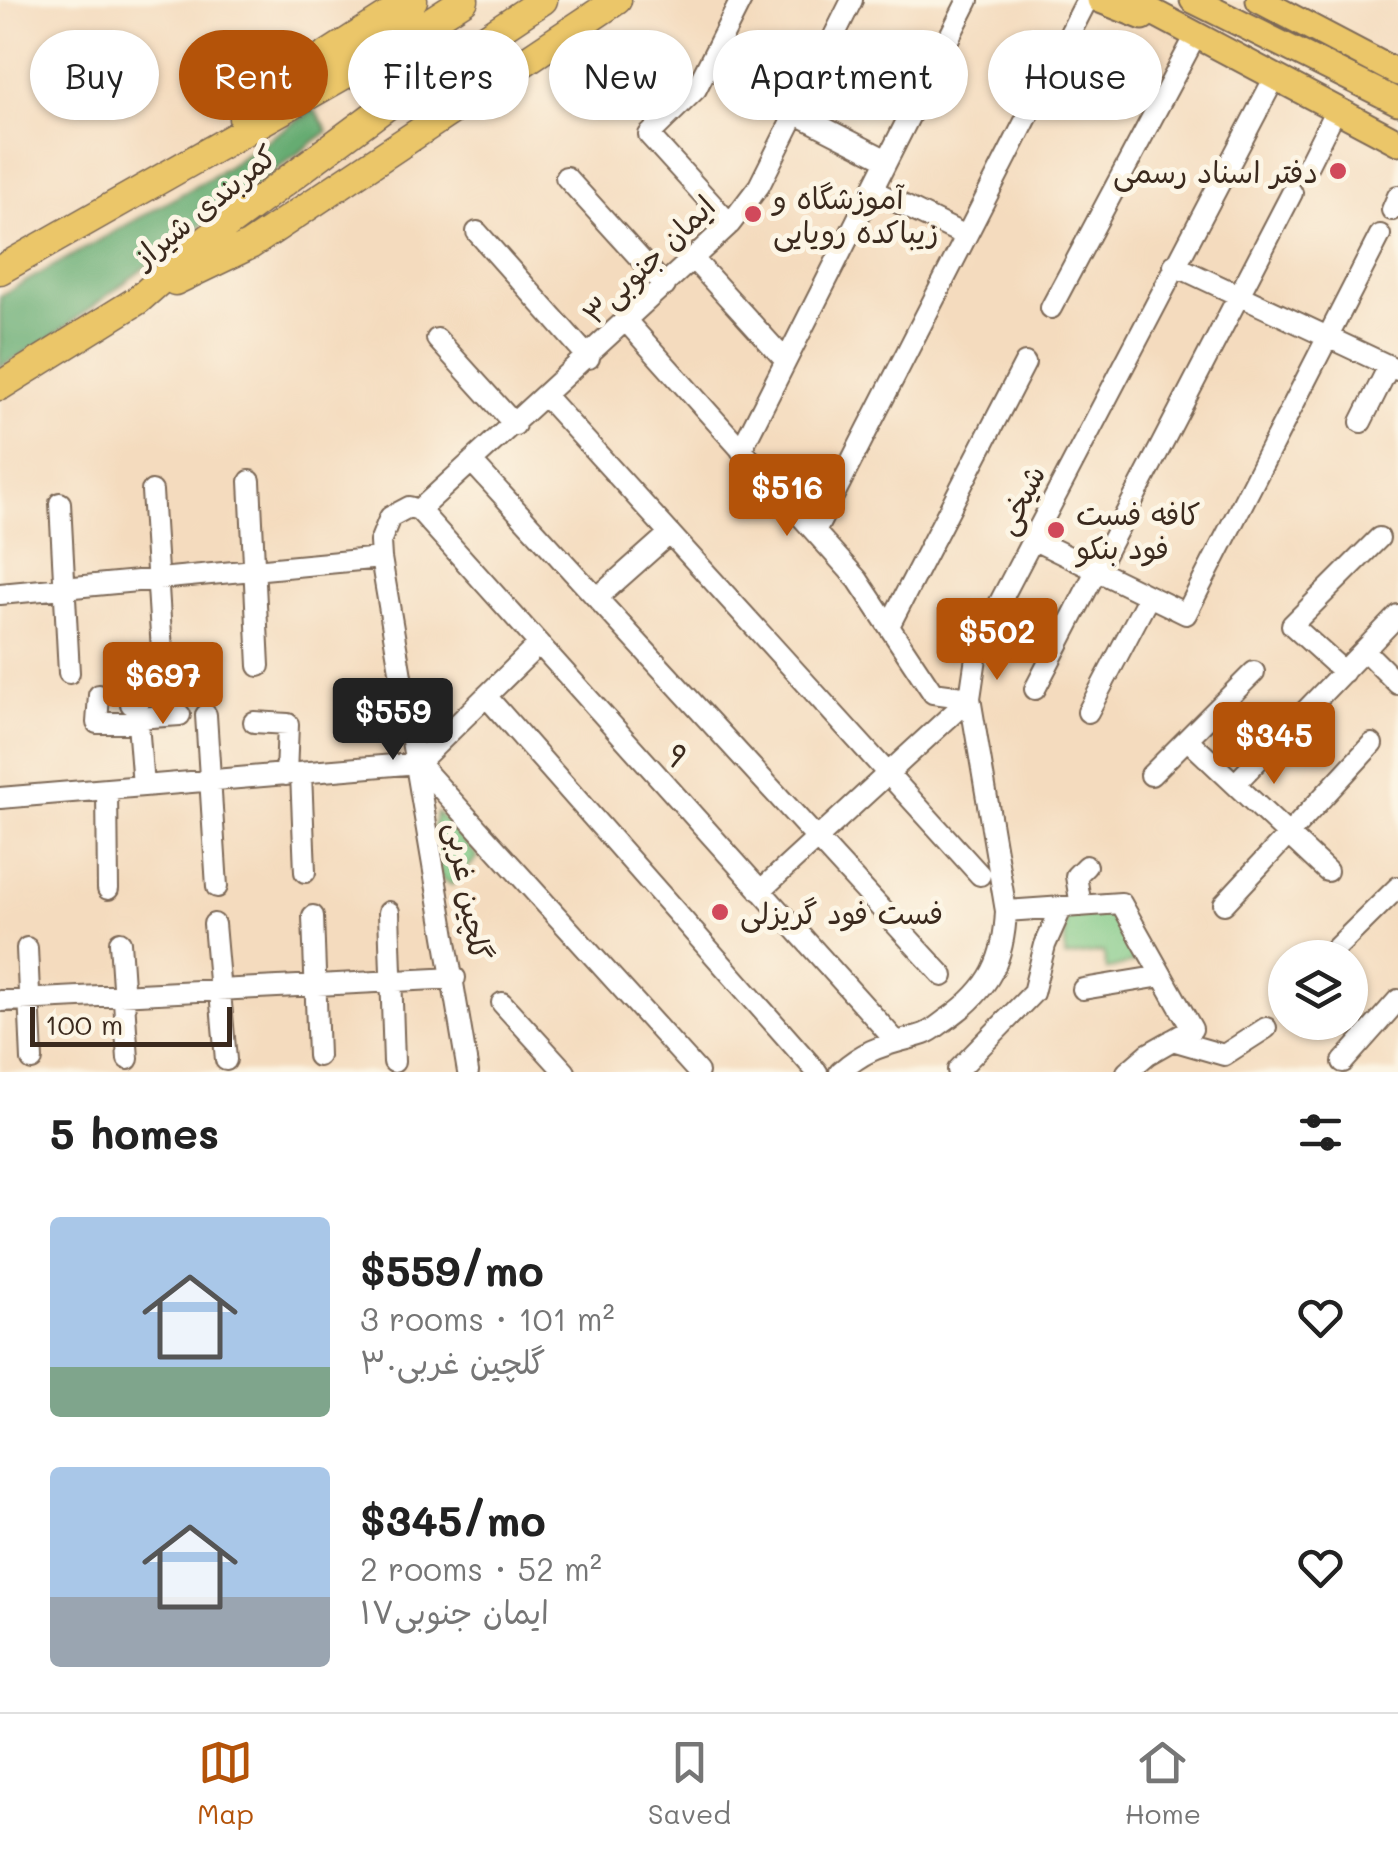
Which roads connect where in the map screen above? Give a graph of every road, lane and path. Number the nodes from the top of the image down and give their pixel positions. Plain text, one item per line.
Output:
1 (413, 0) edge
2 (464, 0) edge
3 (543, 0) edge
4 (618, 0) edge
5 (740, 0) edge
6 (852, 0) edge
7 (968, 0) edge
8 (1086, 0) edge
9 (1100, 0) edge
10 (1130, 0) edge
11 (1193, 0) edge
12 (1259, 0) edge
13 (383, 12) edge
14 (838, 30) edge
15 (1195, 37) junction
16 (1398, 73) edge
17 (1274, 79) junction
18 (1398, 102) edge
19 (1335, 112) junction
20 (794, 120) edge
21 (809, 120) edge
22 (1398, 142) edge
23 (887, 160) junction
24 (192, 161) junction
25 (1308, 165) dead end
26 (566, 176) dead end
27 (872, 190) junction
28 (1292, 194) dead end
29 (730, 224) junction
30 (477, 232) dead end
31 (1380, 235) dead end
32 (966, 236) junction
33 (695, 261) junction
34 (1174, 264) junction
35 (0, 270) edge
36 (665, 286) junction
37 (1240, 296) junction
38 (138, 300) junction
39 (1051, 308) dead end
40 (627, 322) junction
41 (1328, 338) junction
42 (437, 339) dead end
43 (588, 358) junction
44 (786, 362) junction
45 (1025, 363) dead end
46 (1394, 368) edge
47 (0, 386) edge
48 (546, 398) junction
49 (1362, 422) dead end
50 (515, 425) junction
51 (741, 450) junction
52 (473, 463) junction
53 (250, 482) dead end
54 (152, 491) dead end
55 (60, 503) dead end
56 (419, 510) junction
57 (815, 532) junction
58 (669, 534) junction
59 (1380, 538) dead end
60 (1032, 539) junction
61 (381, 550) junction
62 (255, 570) junction
63 (1097, 571) junction
64 (160, 578) junction
65 (64, 588) junction
66 (0, 594) edge
67 (1149, 596) junction
68 (597, 598) junction
69 (1398, 615) edge
70 (890, 624) junction
71 (538, 645) junction
72 (1364, 650) junction
73 (117, 655) dead end
74 (259, 666) dead end
75 (162, 667) dead end
76 (1254, 672) dead end
77 (1344, 672) junction
78 (69, 673) dead end
79 (1398, 684) edge
80 (1035, 689) dead end
81 (100, 696) dead end
82 (486, 696) junction
83 (970, 698) junction
84 (1088, 712) dead end
85 (180, 715) dead end
86 (206, 715) dead end
87 (138, 721) junction
88 (254, 722) dead end
89 (1187, 739) junction
90 (1372, 744) dead end
91 (418, 764) junction
92 (293, 774) junction
93 (888, 775) junction
94 (1151, 776) dead end
95 (211, 781) junction
96 (1235, 784) junction
97 (150, 786) junction
98 (107, 789) junction
99 (0, 798) edge
100 (1289, 836) junction
101 (817, 838) junction
102 (1086, 866) dead end
103 (305, 872) dead end
104 (1326, 872) dead end
105 (980, 875) dead end
106 (217, 887) dead end
107 (1398, 887) edge
108 (108, 889) dead end
109 (760, 892) junction
110 (1224, 904) dead end
111 (1071, 907) junction
112 (1006, 911) junction
113 (389, 912) dead end
114 (313, 916) dead end
115 (214, 924) dead end
116 (1344, 940) edge
117 (120, 942) dead end
118 (27, 948) dead end
119 (943, 976) dead end
120 (1162, 976) junction
121 (455, 978) junction
122 (394, 982) junction
123 (316, 985) junction
124 (1083, 989) dead end
125 (220, 990) junction
126 (123, 994) junction
127 (28, 999) junction
128 (1398, 1000) edge
129 (0, 1002) edge
130 (502, 1003) dead end
131 (1266, 1028) dead end
132 (894, 1039) junction
133 (1172, 1040) junction
134 (318, 1056) dead end
135 (128, 1059) dead end
136 (32, 1060) dead end
137 (226, 1060) dead end
138 (394, 1062) dead end
139 (1343, 1062) dead end
140 (1150, 1063) edge
141 (958, 1070) edge
142 (468, 1072) edge
143 (564, 1072) edge
144 (698, 1072) edge
145 (817, 1072) edge
146 (840, 1072) edge
147 (1127, 1072) edge

1 - 13 highway
2 - 24 highway, کمربندی شیراز
3 - 38 highway, کمربندی شیراز
4 - 38 highway
5 - 29 street
6 - 14 street, ایمان جنوبی۳
7 - 23 street
8 - 32 street
9 - 15 main road
10 - 15 main road
11 - 18 main road
12 - 16 main road
13 - 24 highway
15 - 17 main road
15 - 39 street
17 - 19 main road
17 - 34 street, شیخی
19 - 22 main road
19 - 25 street
20 - 29 street, ایمان جنوبی۳
21 - 23 street
23 - 27 street
24 - 35 highway, کمربندی شیراز
26 - 36 street
27 - 32 street
27 - 44 street
28 - 37 street
29 - 33 street, ایمان جنوبی۳
30 - 43 street
31 - 41 street
32 - 57 street
33 - 36 street, ایمان جنوبی۳
33 - 44 street
34 - 37 street
34 - 60 street, شیخی
36 - 40 street, ایمان جنوبی۳
37 - 41 street
37 - 63 street
38 - 47 highway, کمربندی شیراز
40 - 43 street, ایمان جنوبی۳
40 - 51 street
41 - 46 street
41 - 67 street
42 - 50 street
43 - 48 street, ایمان جنوبی۳
44 - 51 street
45 - 70 street
46 - 49 street
48 - 50 street, ایمان جنوبی۳
48 - 58 street
50 - 52 street, ایمان جنوبی۳
51 - 57 street
52 - 56 street, ایمان جنوبی۳
52 - 68 street
53 - 62 street
54 - 64 street
55 - 65 street
56 - 61 street, ایمان جنوبی۳
56 - 71 street, ۹
57 - 70 street
58 - 68 street
58 - 93 street
59 - 77 street
60 - 63 street
60 - 83 street, شیخی
61 - 62 street
61 - 91 street, گلچین غربی
62 - 64 street
62 - 74 street
63 - 67 street
63 - 80 street
64 - 65 street
64 - 75 street
65 - 66 street
65 - 78 street
67 - 84 street
68 - 101 street
69 - 72 street
70 - 83 street
71 - 82 street
71 - 109 street, ۹
72 - 77 street
72 - 79 street
73 - 87 street
76 - 89 street
77 - 96 street
81 - 87 street
82 - 91 street
82 - 145 street
83 - 93 street
83 - 112 street, شیخی
85 - 87 street
86 - 95 street
87 - 97 street
88 - 92 street
89 - 94 street
89 - 96 street
90 - 100 street
91 - 92 street
91 - 121 street, گلچین غربی
91 - 144 street
92 - 95 street
92 - 103 street
93 - 101 street
93 - 105 street
95 - 97 street
95 - 106 street
96 - 100 street
97 - 98 street
98 - 99 street
98 - 108 street
100 - 104 street
100 - 110 street
101 - 109 street
101 - 119 street
102 - 111 street
107 - 116 street
109 - 132 street, ۹
111 - 112 street
111 - 120 street
111 - 141 street
112 - 132 street, شیخی
113 - 122 street
114 - 123 street
115 - 125 street
117 - 126 street
118 - 127 street
120 - 124 street
120 - 133 street
121 - 122 street
121 - 142 street, گلچین غربی
122 - 123 street
122 - 138 street
123 - 125 street
123 - 134 street
125 - 126 street
125 - 137 street
126 - 127 street
126 - 135 street
127 - 129 street
127 - 136 street
128 - 139 street
130 - 143 street
131 - 133 street
132 - 146 street, شیخی
133 - 140 street
140 - 147 street

